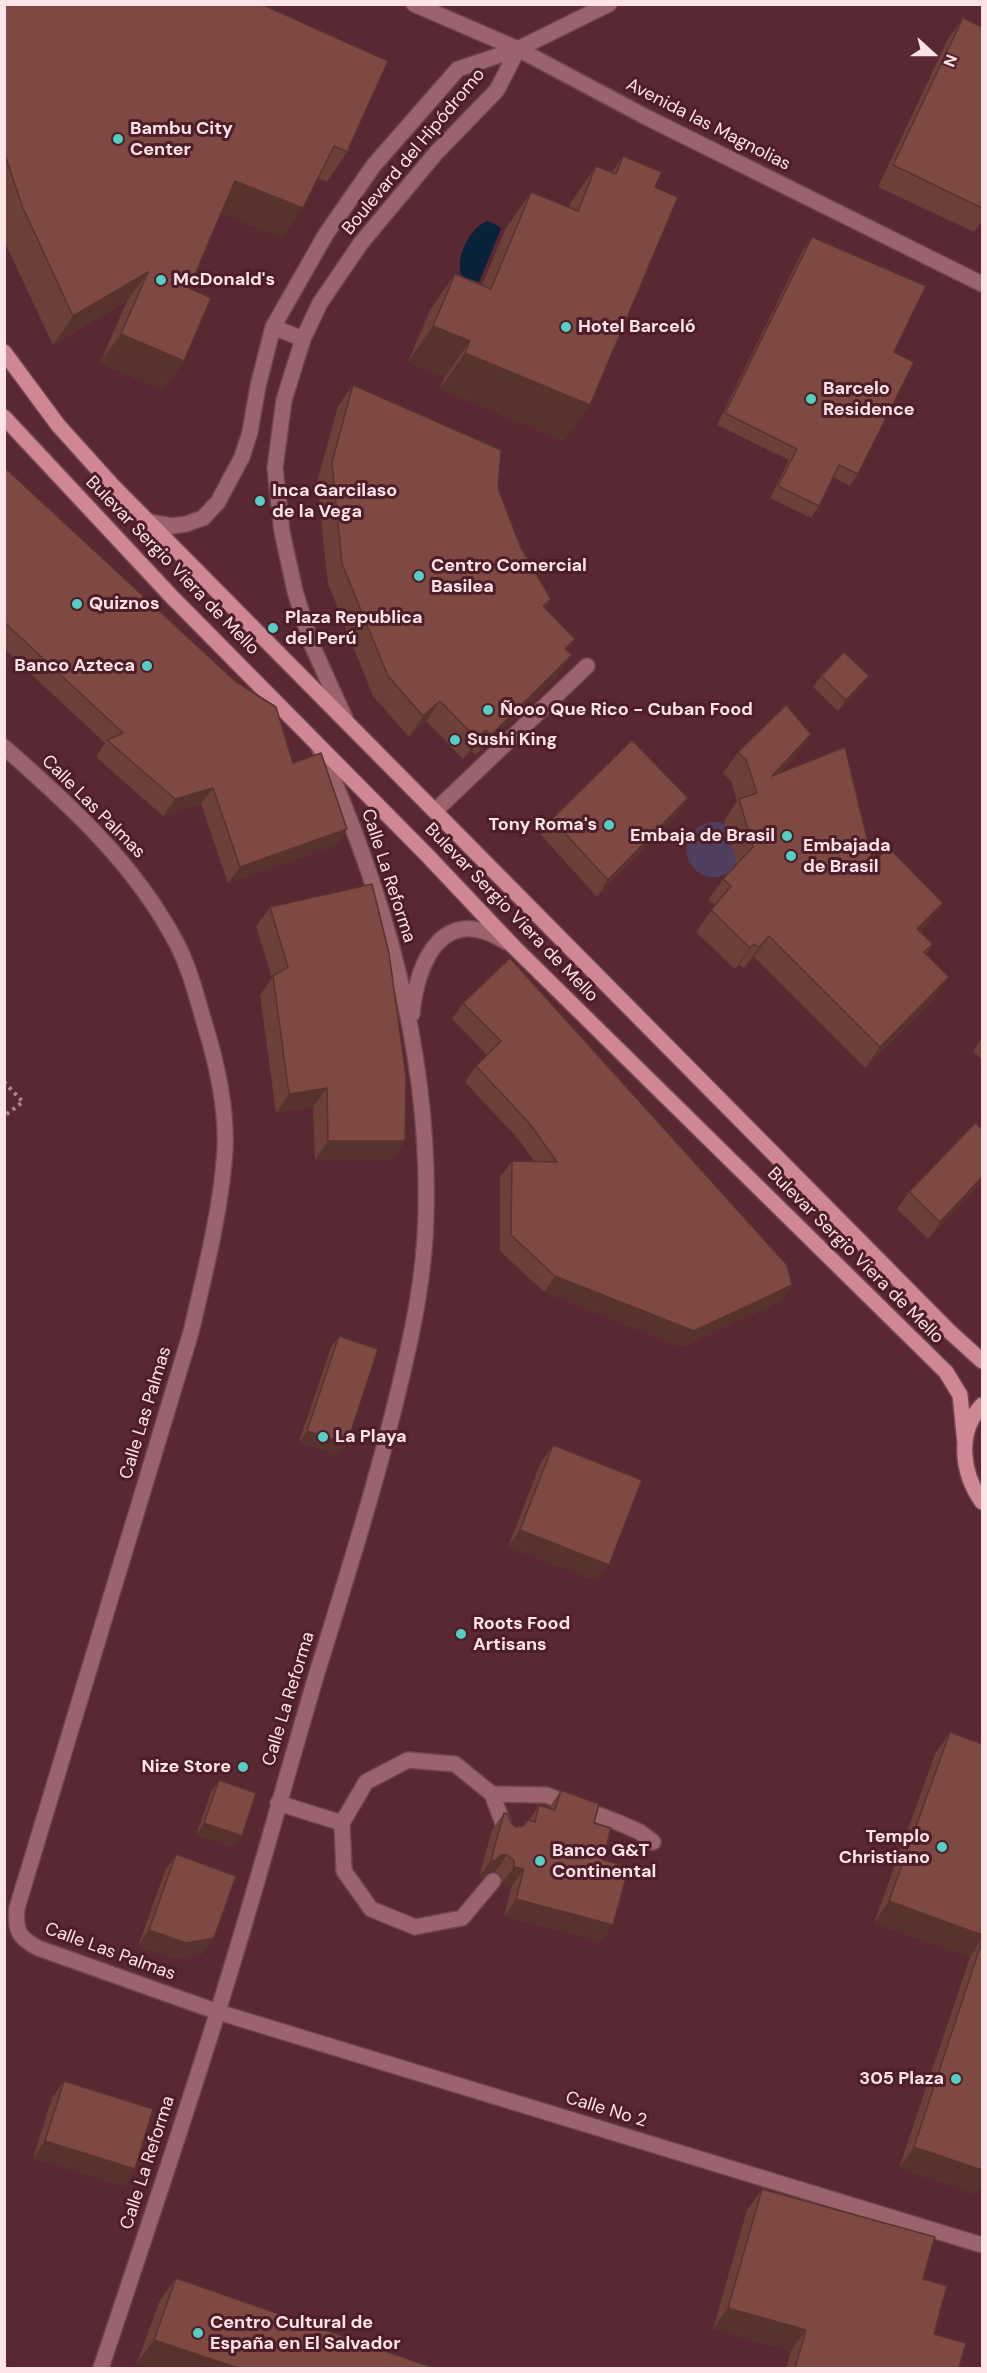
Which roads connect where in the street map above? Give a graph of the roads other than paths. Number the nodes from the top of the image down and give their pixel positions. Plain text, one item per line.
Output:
1 (414, 4) edge
2 (609, 4) edge
3 (518, 50) junction
4 (982, 284) edge
5 (273, 327) junction
6 (303, 339) junction
7 (4, 352) edge
8 (4, 417) edge
9 (150, 522) junction
10 (587, 666) dead end
11 (346, 721) junction
12 (316, 742) junction
13 (4, 747) edge
14 (435, 811) junction
15 (513, 946) junction
16 (411, 1026) junction
17 (982, 1361) edge
18 (982, 1405) edge
19 (965, 1444) junction
20 (982, 1502) edge
21 (492, 1794) junction
22 (278, 1803) junction
23 (342, 1823) junction
24 (507, 1834) edge
25 (653, 1842) dead end
26 (492, 1881) edge
27 (218, 2012) junction
28 (982, 2245) edge
29 (101, 2368) edge

1 - 3 street, Avenida las Magnolias
2 - 3 street, Boulevard del Hipódromo
3 - 4 street, Avenida las Magnolias
3 - 5 street, Boulevard del Hipódromo
3 - 6 street, Boulevard del Hipódromo
5 - 6 street
5 - 9 street, Boulevard del Hipódromo
6 - 11 street, Boulevard del Hipódromo
7 - 9 main road, Bulevar Sergio Viera de Mello
8 - 12 main road, Bulevar Sergio Viera de Mello
9 - 11 main road, Bulevar Sergio Viera de Mello
10 - 14 street
11 - 14 main road, Bulevar Sergio Viera de Mello
12 - 15 main road, Bulevar Sergio Viera de Mello
12 - 16 street, Calle La Reforma
13 - 27 street, Calle Las Palmas
14 - 17 main road, Bulevar Sergio Viera de Mello
15 - 16 street, Calle La Reforma
15 - 19 main road, Bulevar Sergio Viera de Mello
16 - 22 street, Calle La Reforma
18 - 19 main road
19 - 20 main road, Bulevar Sergio Viera de Mello
21 - 23 street
21 - 24 street
21 - 25 street
22 - 23 street
22 - 27 street, Calle La Reforma
23 - 26 street
27 - 28 street, Calle No 2
27 - 29 street, Calle La Reforma

